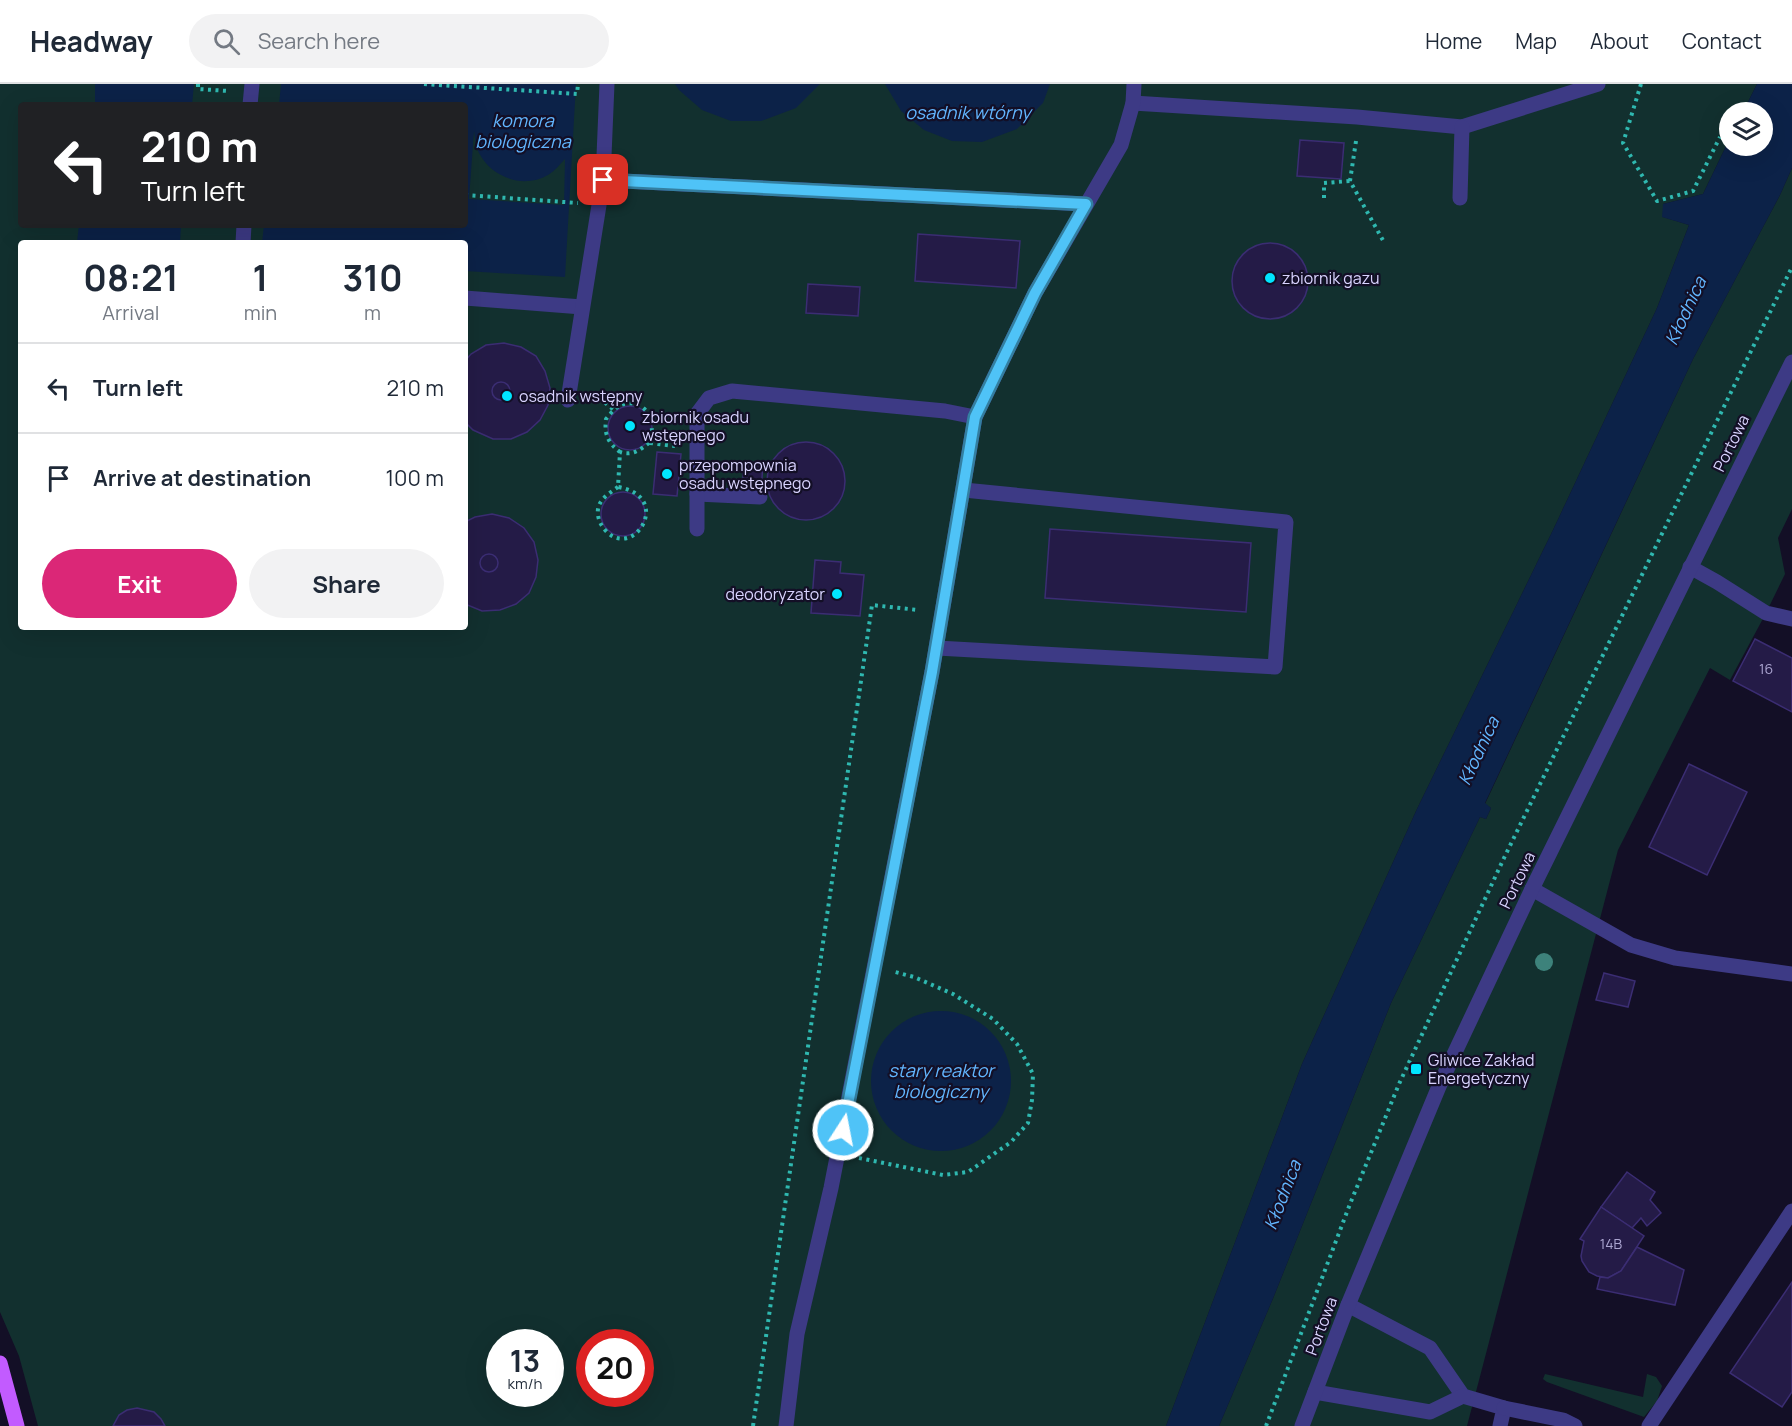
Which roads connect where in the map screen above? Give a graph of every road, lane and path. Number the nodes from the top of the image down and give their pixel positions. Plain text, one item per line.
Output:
1 (198, 84) edge
2 (424, 84) edge
3 (607, 84) edge
4 (1134, 84) edge
5 (1598, 84) edge
6 (1641, 84) edge
7 (578, 86) edge
8 (251, 94) edge
9 (1133, 104) junction
10 (1357, 117) junction
11 (1462, 127) junction
12 (1719, 139) edge
13 (603, 180) junction
14 (1350, 181) junction
15 (468, 195) edge
16 (1324, 198) dead end
17 (1461, 198) dead end
18 (572, 202) dead end
19 (1086, 204) junction
20 (1385, 244) dead end
21 (1792, 267) edge
22 (468, 298) edge
23 (582, 307) junction
24 (1792, 362) edge
25 (584, 394) dead end
26 (568, 400) dead end
27 (614, 410) junction
28 (975, 417) junction
29 (649, 443) junction
30 (680, 447) dead end
31 (620, 452) junction
32 (618, 487) junction
33 (964, 490) junction
34 (697, 494) junction
35 (760, 497) dead end
36 (697, 529) dead end
37 (1690, 567) junction
38 (943, 612) junction
39 (1792, 619) edge
40 (937, 648) junction
41 (1532, 889) junction
42 (874, 967) junction
43 (1792, 974) edge
44 (838, 1153) junction
45 (1792, 1211) edge
46 (1348, 1305) junction
47 (0, 1363) edge
48 (1315, 1392) junction
49 (1463, 1396) junction
50 (1503, 1408) junction
51 (17, 1426) edge
52 (753, 1426) edge
53 (786, 1426) edge
54 (1266, 1426) edge
55 (1302, 1426) edge
56 (1500, 1426) edge
57 (1575, 1426) edge
58 (1649, 1426) edge

1 - 8 path
2 - 7 path
3 - 13 street
4 - 9 street
5 - 11 street
6 - 12 path
9 - 10 street
9 - 19 street
10 - 11 street
10 - 14 path
11 - 17 street
13 - 19 street
13 - 23 street
14 - 16 path
14 - 20 path
15 - 18 path
19 - 28 street
21 - 54 path
22 - 23 street
23 - 26 street
24 - 37 street, Portowa
25 - 27 path
27 - 29 path
27 - 31 path
28 - 33 street
28 - 34 street
29 - 30 path
29 - 31 path
31 - 32 path
32 - 32 path
33 - 38 street
33 - 40 street
34 - 35 street
34 - 36 street
37 - 39 street
37 - 41 street, Portowa
38 - 40 street
38 - 52 path
40 - 42 street
41 - 43 street
41 - 46 street, Portowa
42 - 44 street
42 - 44 path
44 - 53 street
45 - 58 street
46 - 48 street, Portowa
46 - 49 street
47 - 51 main road
48 - 49 street
48 - 55 street, Portowa
49 - 50 street
50 - 56 street
50 - 57 street

